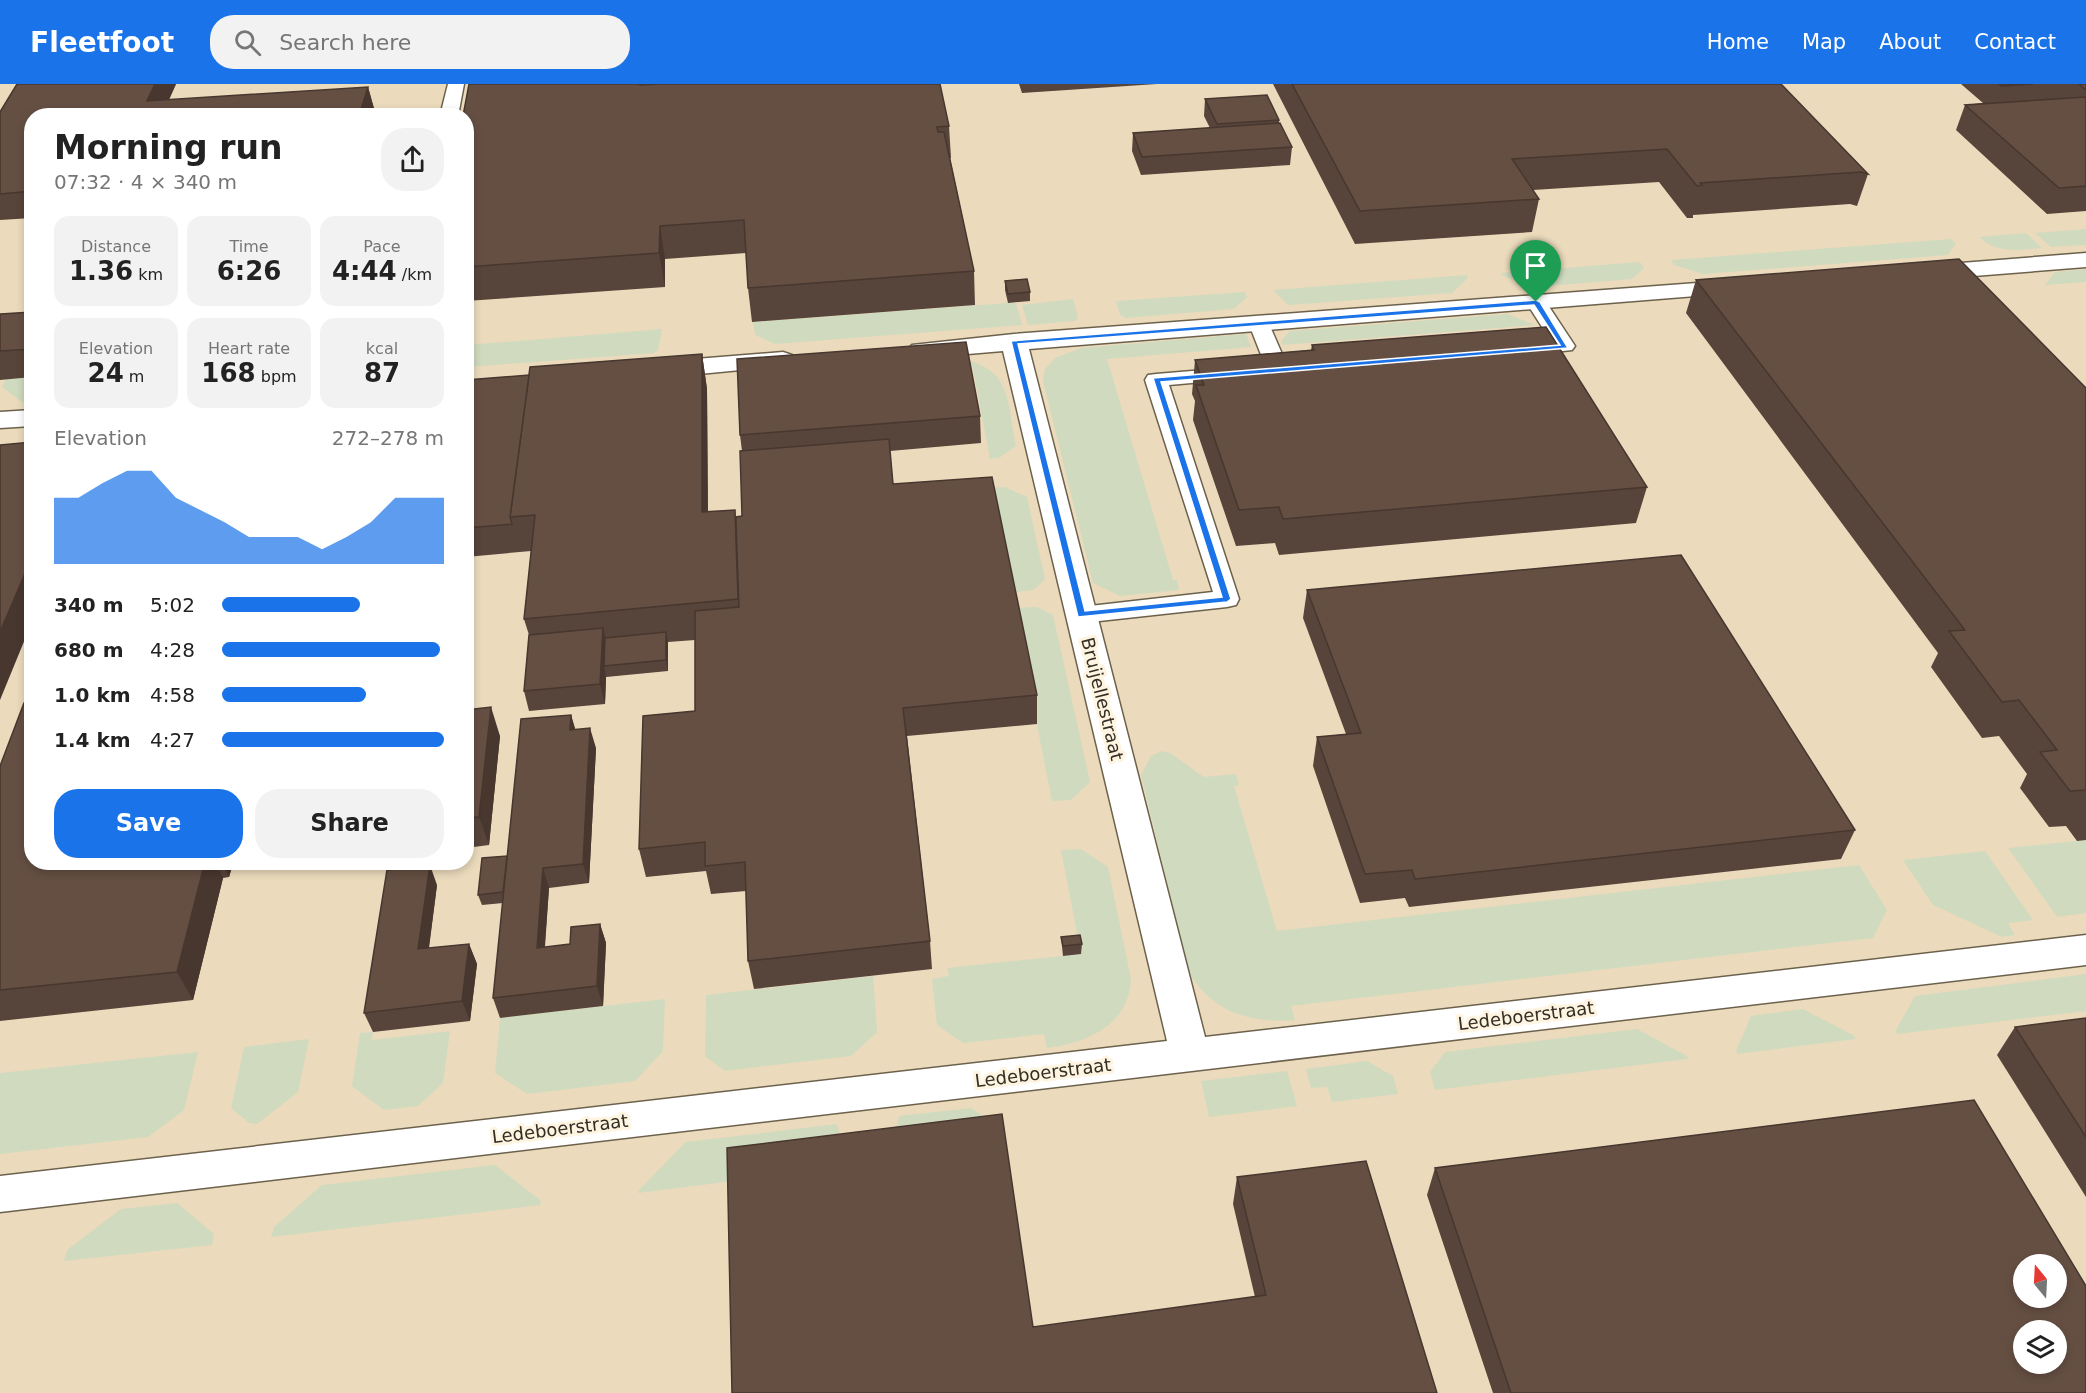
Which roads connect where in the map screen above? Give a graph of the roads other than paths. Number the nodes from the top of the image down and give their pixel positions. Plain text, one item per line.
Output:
1 (456, 84) edge
2 (451, 108) edge
3 (2086, 260) edge
4 (1895, 275) edge
5 (1763, 285) edge
6 (1536, 302) junction
7 (1259, 324) junction
8 (1014, 342) junction
9 (895, 352) edge
10 (1496, 352) edge
11 (812, 358) edge
12 (1301, 368) edge
13 (1260, 371) junction
14 (633, 372) edge
15 (24, 418) edge
16 (0, 420) edge
17 (1081, 615) junction
18 (2086, 950) edge
19 (1190, 1055) junction
20 (0, 1194) edge

1 - 2 lane
3 - 4 street
5 - 6 street
6 - 7 street
6 - 10 lane
7 - 8 street
7 - 13 lane
8 - 9 street
8 - 17 street, Bruijellestraat
11 - 14 street
12 - 13 lane
13 - 17 lane
15 - 16 street
17 - 19 street, Bruijellestraat
18 - 19 street, Ledeboerstraat
19 - 20 street, Ledeboerstraat

